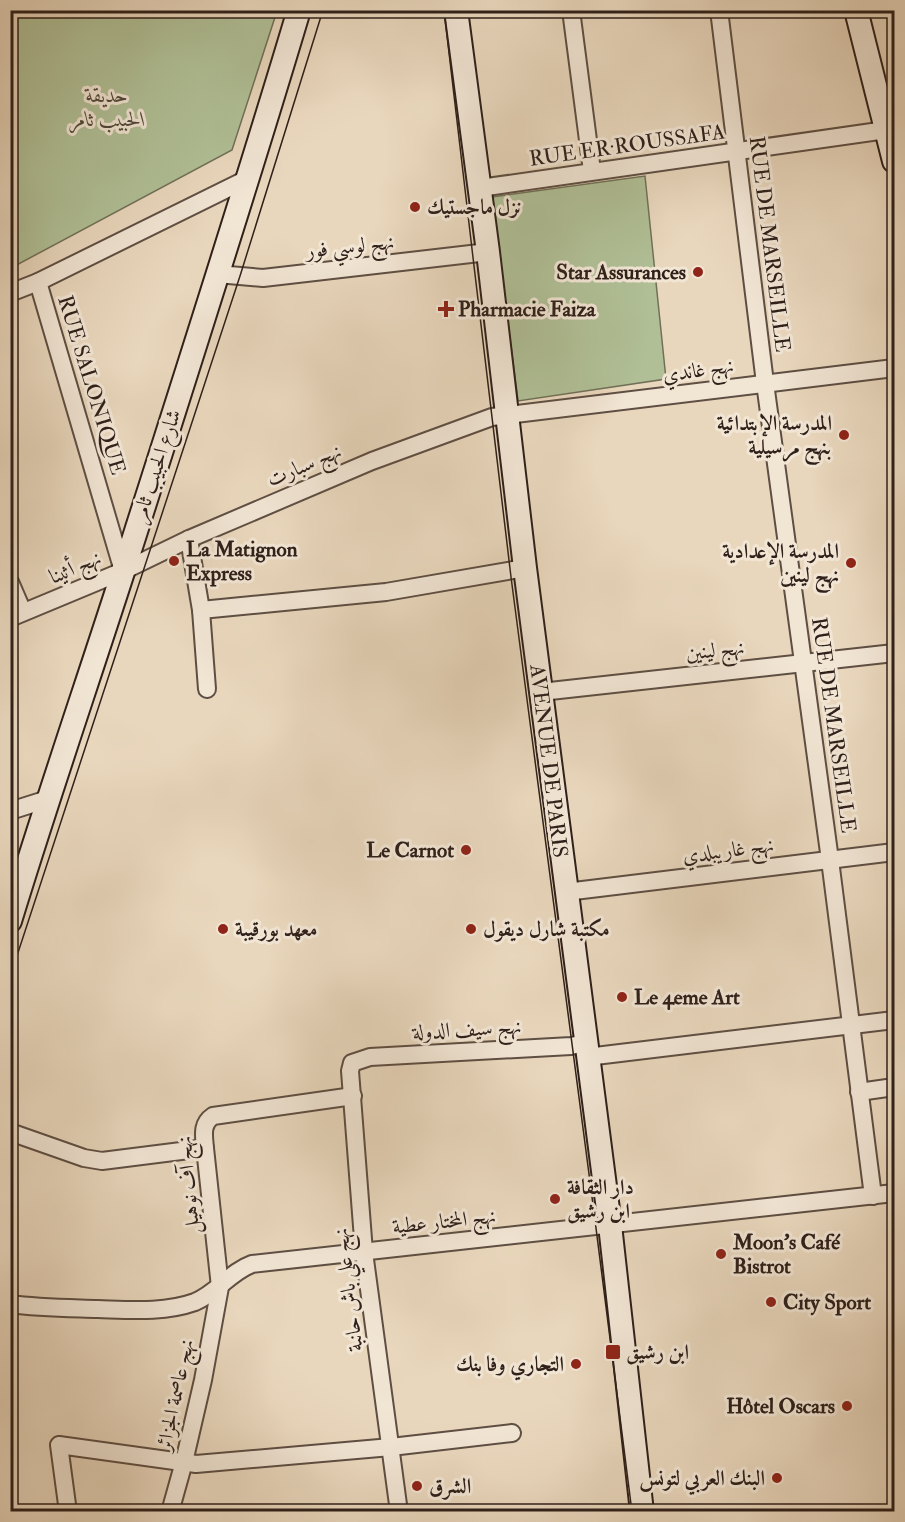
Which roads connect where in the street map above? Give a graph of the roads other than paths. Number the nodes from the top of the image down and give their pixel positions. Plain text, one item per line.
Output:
1 (299, 10) edge
2 (456, 10) edge
3 (571, 10) edge
4 (719, 10) edge
5 (856, 10) edge
6 (886, 130) junction
7 (736, 153) junction
8 (894, 161) edge
9 (592, 171) junction
10 (249, 178) junction
11 (480, 188) junction
12 (489, 252) junction
13 (217, 274) junction
14 (38, 282) junction
15 (10, 293) edge
16 (894, 368) edge
17 (765, 383) junction
18 (507, 415) junction
19 (189, 539) junction
20 (525, 568) junction
21 (123, 571) junction
22 (10, 582) edge
23 (201, 610) junction
24 (17, 615) edge
25 (894, 653) edge
26 (802, 663) junction
27 (207, 689) dead end
28 (541, 692) junction
29 (48, 799) junction
30 (10, 811) edge
31 (894, 852) edge
32 (830, 860) junction
33 (566, 892) junction
34 (10, 921) edge
35 (894, 1020) edge
36 (850, 1025) junction
37 (586, 1050) junction
38 (352, 1063) joint
39 (894, 1087) edge
40 (859, 1092) junction
41 (353, 1096) junction
42 (10, 1132) edge
43 (205, 1148) junction
44 (894, 1193) edge
45 (873, 1196) junction
46 (610, 1225) junction
47 (364, 1252) junction
48 (220, 1287) junction
49 (10, 1304) edge
50 (512, 1433) dead end
51 (391, 1447) junction
52 (184, 1461) junction
53 (68, 1512) edge
54 (170, 1512) edge
55 (399, 1512) edge
56 (642, 1512) edge

1 - 10 main road, شارع الحبيب ثامر
2 - 11 main road, AVENUE DE PARIS
3 - 9 street
4 - 7 street, RUE DE MARSEILLE
5 - 6 main road
6 - 7 street, RUE ER·ROUSSAFA
6 - 8 main road
7 - 9 street, RUE ER·ROUSSAFA
7 - 17 street, RUE DE MARSEILLE
9 - 11 street, RUE ER·ROUSSAFA
10 - 13 main road, شارع الحبيب ثامر
10 - 14 street
11 - 12 main road, AVENUE DE PARIS
12 - 13 street, نهج لوسي فور
12 - 18 main road, AVENUE DE PARIS
13 - 21 main road, شارع الحبيب ثامر
14 - 15 street
14 - 21 street, RUE SALONIQUE
16 - 17 street, نهج غاندي
17 - 18 street, نهج غاندي
17 - 26 street, RUE DE MARSEILLE
18 - 19 street, نهج سبارت
18 - 20 main road, AVENUE DE PARIS
19 - 21 street, نهج سبارت
19 - 23 street
20 - 23 street
20 - 28 main road, AVENUE DE PARIS
21 - 24 street, نهج أثينا
21 - 29 main road, شارع الحبيب ثامر
22 - 24 street
23 - 27 street
25 - 26 street, نهج لينين
26 - 28 street, نهج لينين
26 - 32 street, RUE DE MARSEILLE
28 - 33 main road, AVENUE DE PARIS
29 - 30 street
29 - 34 main road, شارع الحبيب ثامر
31 - 32 street, نهج غاريبلدي
32 - 33 street, نهج غاريبلدي
32 - 36 street, RUE DE MARSEILLE
33 - 37 main road, AVENUE DE PARIS
35 - 36 street, نهج سيف الدولة
36 - 37 street, نهج سيف الدولة
36 - 40 street, RUE DE MARSEILLE
37 - 38 street, نهج سيف الدولة
37 - 46 main road, AVENUE DE PARIS
38 - 41 street, نهج علي باش حانبة
39 - 40 street
40 - 45 street, RUE DE MARSEILLE
41 - 43 street, نهج آف نوهيل
41 - 47 street, نهج علي باش حانبة
42 - 43 street
43 - 48 street, نهج آف نوهيل
44 - 45 street, نهج المختار عطية
45 - 46 street, نهج المختار عطية
46 - 47 street, نهج المختار عطية
46 - 56 main road, AVENUE DE PARIS
47 - 48 street, نهج المختار عطية
47 - 51 street, نهج علي باش حانبة
48 - 49 street, نهج المختار عطية
48 - 52 street, نهج عاصمة الجزائر
50 - 51 street
51 - 52 street
51 - 55 street, نهج علي باش حانبة
52 - 53 street
52 - 54 street, نهج عاصمة الجزائر

